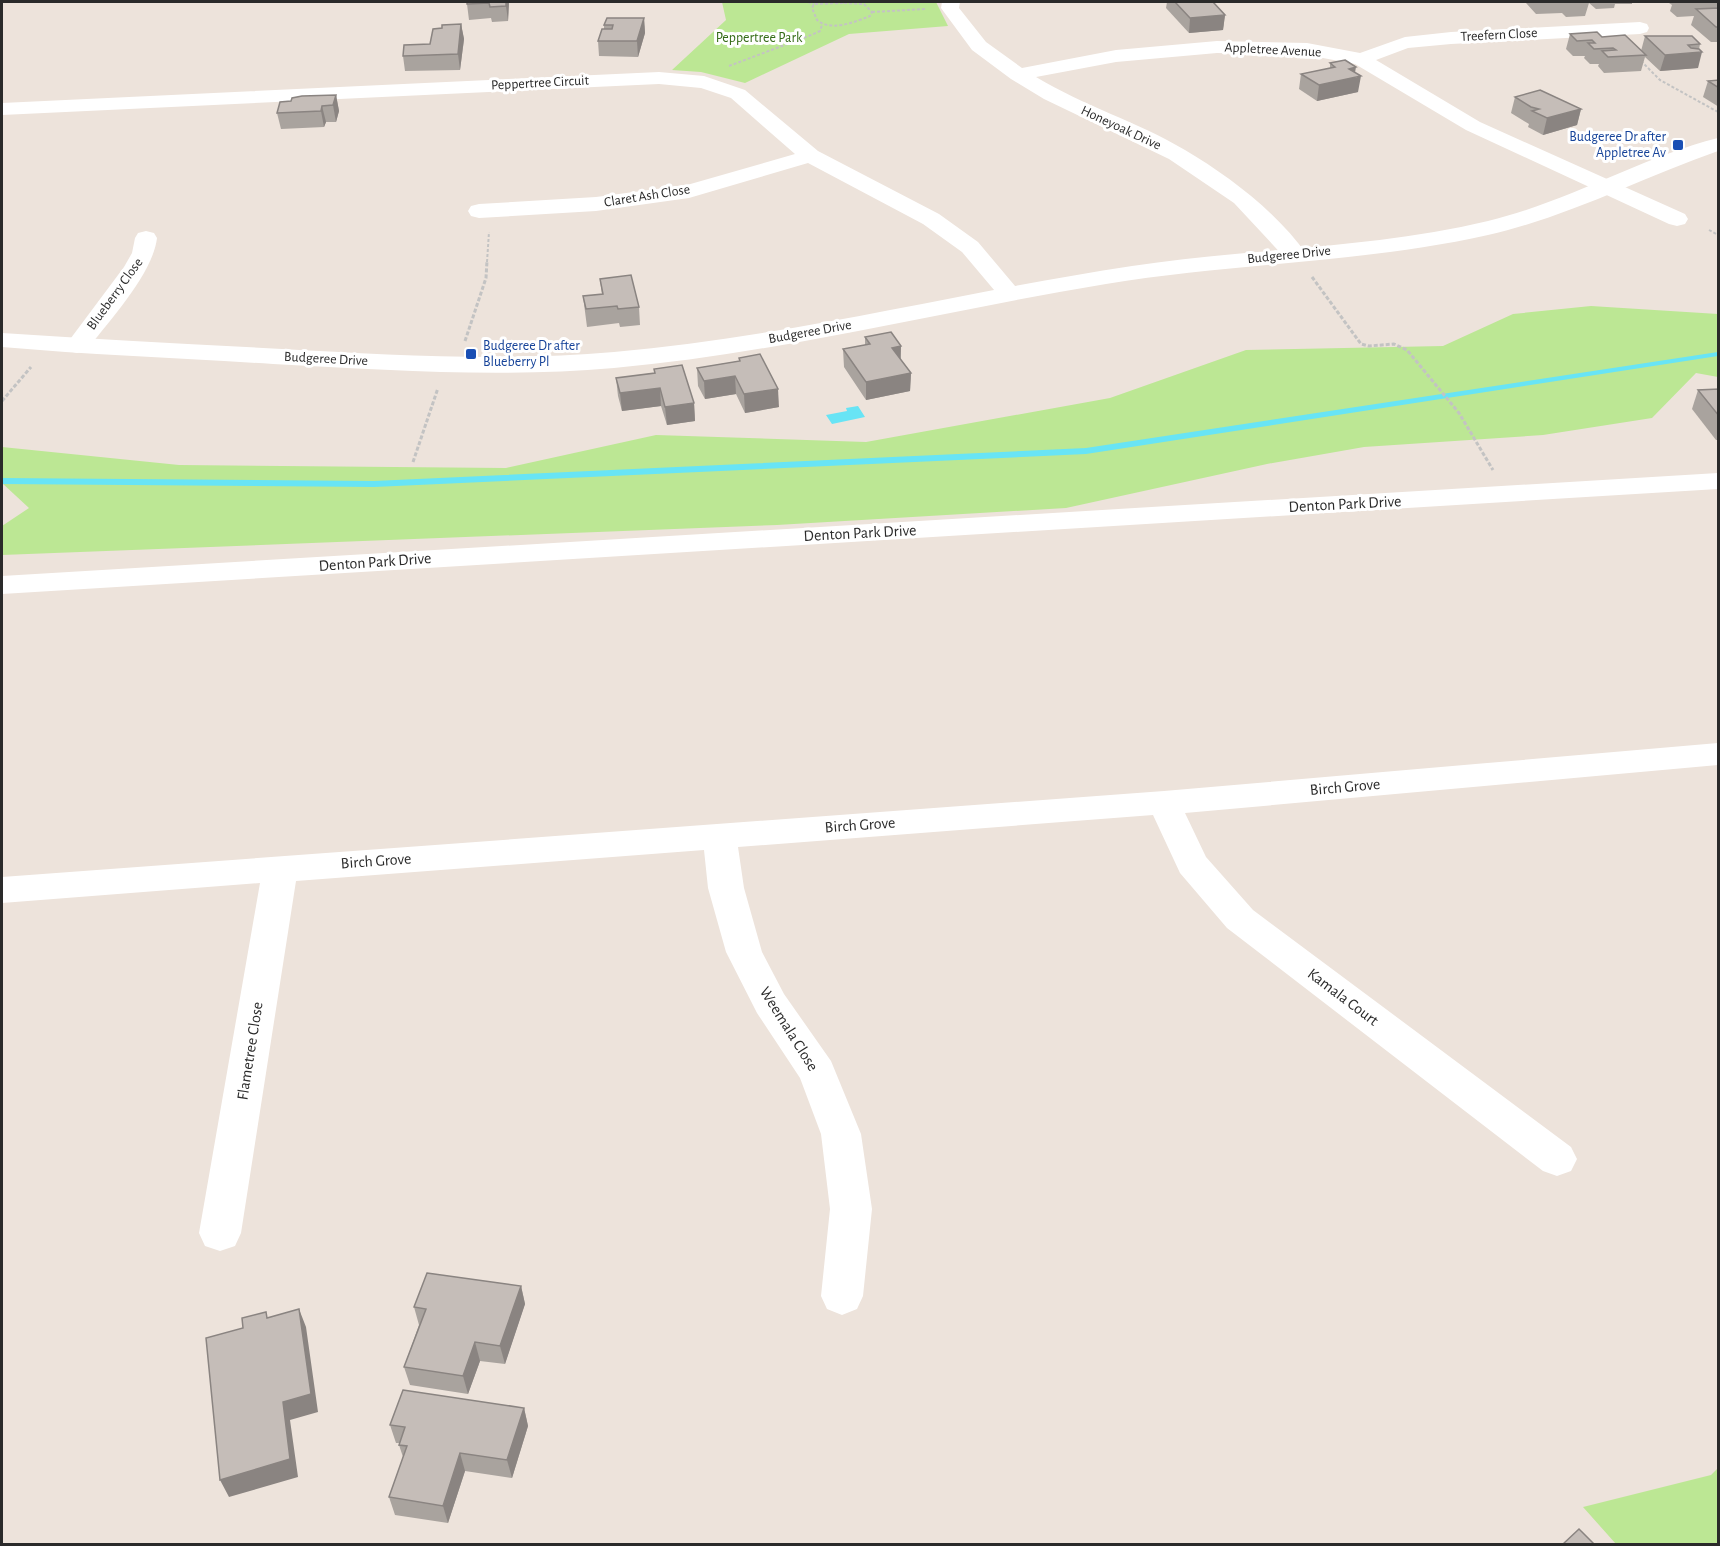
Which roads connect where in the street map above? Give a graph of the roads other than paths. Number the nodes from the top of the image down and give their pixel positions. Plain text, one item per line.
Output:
1 (950, 5) edge
2 (1640, 28) dead end
3 (1361, 59) junction
4 (1018, 75) junction
5 (2, 108) edge
6 (1719, 144) edge
7 (810, 156) junction
8 (1606, 187) junction
9 (479, 212) road end
10 (1677, 219) dead end
11 (146, 238) dead end
12 (1295, 255) junction
13 (1008, 292) junction
14 (2, 340) edge
15 (76, 346) junction
16 (1719, 481) edge
17 (2, 585) edge
18 (1719, 754) edge
19 (1164, 803) junction
20 (719, 836) junction
21 (280, 869) junction
22 (2, 890) edge
23 (1557, 1159) dead end
24 (220, 1233) dead end
25 (842, 1296) dead end

1 - 4 street, Honeyoak Drive
2 - 3 street, Treefern Close
3 - 4 street, Appletree Avenue
3 - 8 street, Appletree Avenue
4 - 12 street, Honeyoak Drive
5 - 7 street, Peppertree Circuit
6 - 8 street, Budgeree Drive
7 - 9 street, Claret Ash Close
7 - 13 street, Peppertree Circuit
8 - 10 street
8 - 12 street, Budgeree Drive
11 - 15 street, Blueberry Close
12 - 13 street, Budgeree Drive
13 - 15 street, Budgeree Drive
14 - 15 street, Budgeree Drive
16 - 17 street, Denton Park Drive
18 - 19 street, Birch Grove
19 - 20 street, Birch Grove
19 - 23 street, Kamala Court
20 - 21 street, Birch Grove
20 - 25 street, Weemala Close
21 - 22 street, Birch Grove
21 - 24 street, Flametree Close

